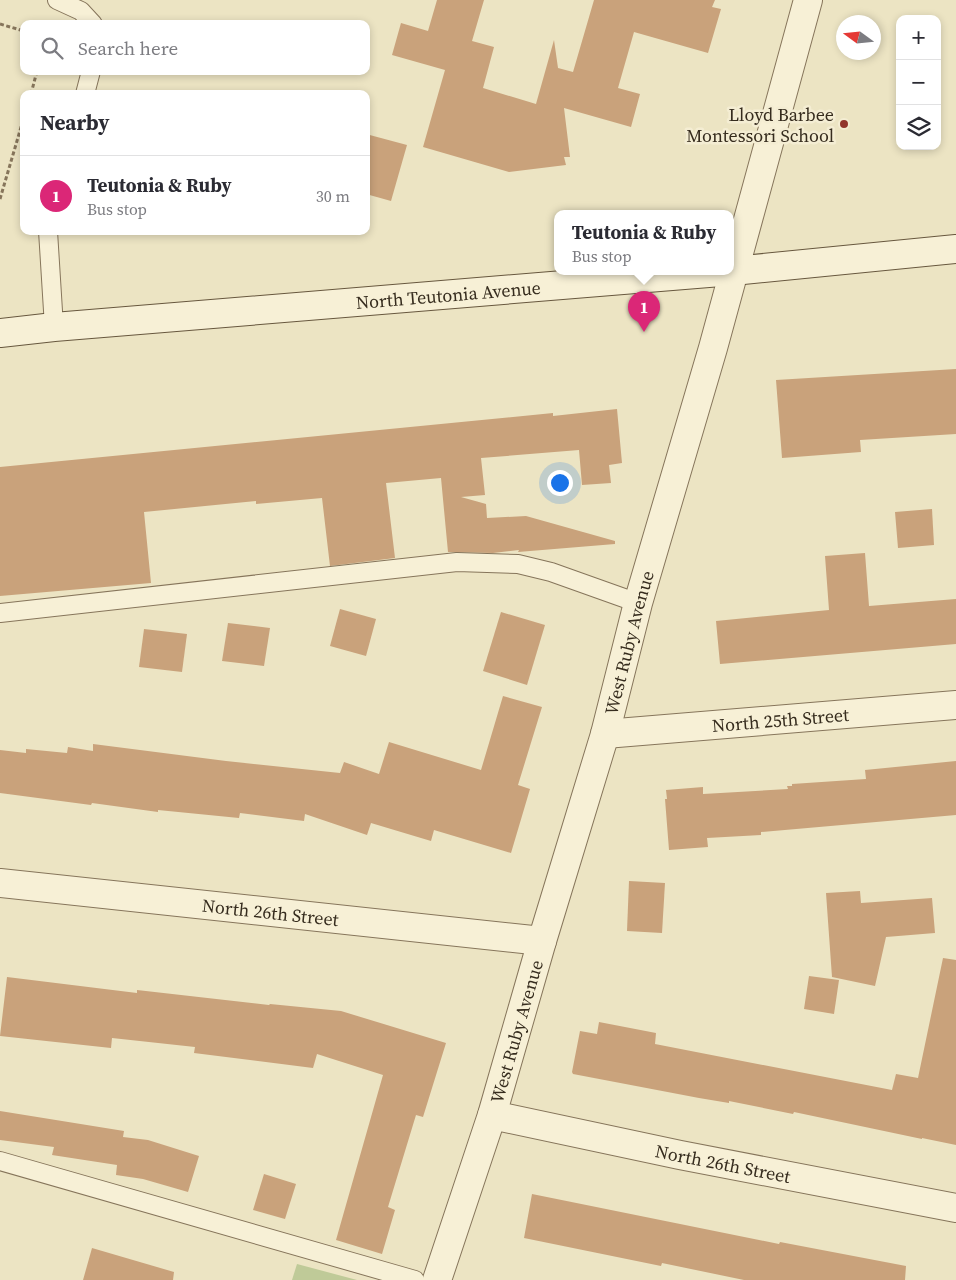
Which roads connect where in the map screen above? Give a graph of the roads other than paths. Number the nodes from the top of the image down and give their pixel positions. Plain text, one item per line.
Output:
1 (57, 0) edge
2 (808, 0) edge
3 (89, 20) edge
4 (90, 75) edge
5 (86, 90) edge
6 (48, 235) edge
7 (956, 249) edge
8 (734, 268) edge
9 (734, 272) edge
10 (696, 275) edge
11 (732, 275) edge
12 (54, 327) junction
13 (0, 333) edge
14 (638, 604) junction
15 (0, 613) edge
16 (956, 705) edge
17 (605, 734) junction
18 (0, 883) edge
19 (542, 941) junction
20 (492, 1114) junction
21 (0, 1161) edge
22 (956, 1208) edge
23 (415, 1280) edge
24 (437, 1280) edge

1 - 3 lane
2 - 8 street, West Ruby Avenue
4 - 5 lane
6 - 12 lane
7 - 9 street, North Teutonia Avenue
10 - 12 street, North Teutonia Avenue
11 - 14 street, West Ruby Avenue
12 - 13 street, North Teutonia Avenue
14 - 15 lane
14 - 17 street, West Ruby Avenue
16 - 17 street, North 25th Street
17 - 19 street, West Ruby Avenue
18 - 19 street, North 26th Street
19 - 20 street, West Ruby Avenue
20 - 22 street, North 26th Street
20 - 24 street, West Ruby Avenue
21 - 23 lane

